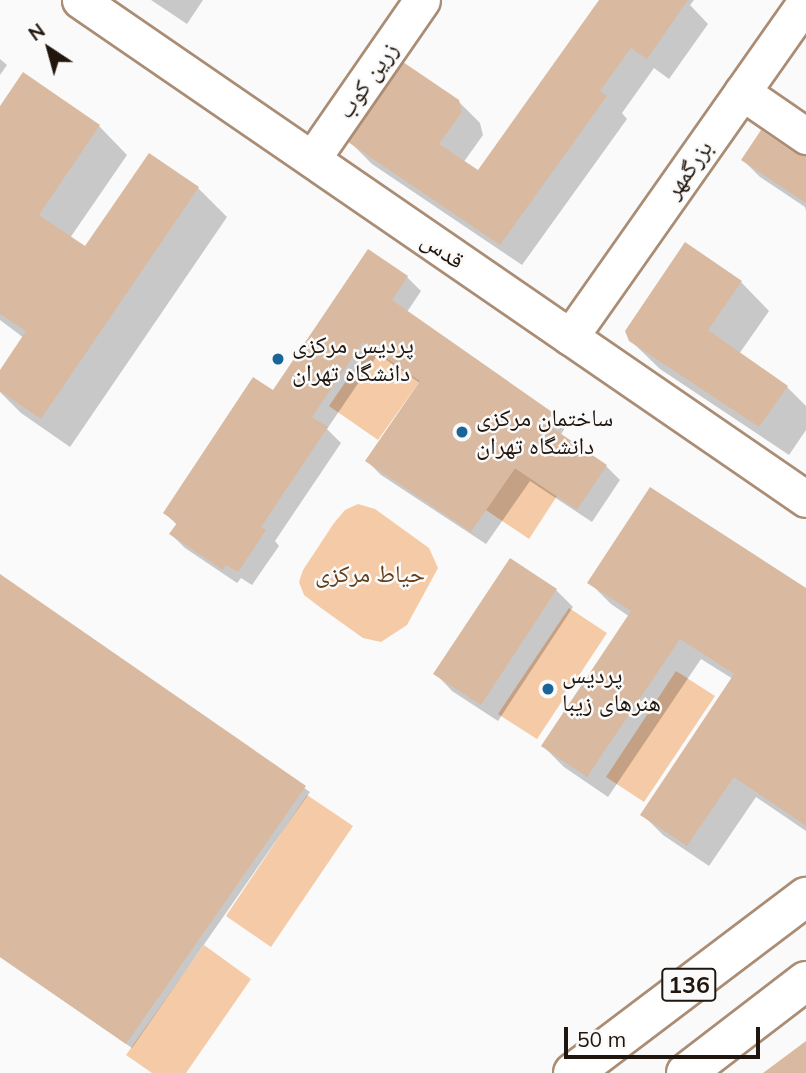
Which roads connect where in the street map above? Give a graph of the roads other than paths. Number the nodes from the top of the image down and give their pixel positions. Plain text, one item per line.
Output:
1 (80, 0) edge
2 (422, 0) edge
3 (806, 1) edge
4 (742, 92) junction
5 (806, 136) edge
6 (312, 159) junction
7 (570, 337) junction
8 (806, 499) edge
9 (806, 897) edge
10 (806, 981) edge
11 (573, 1073) edge
12 (686, 1073) edge

1 - 6 street, قدس
2 - 6 street, زرین کوب
3 - 4 street, بزرگمهر
4 - 5 street
4 - 7 street, بزرگمهر
6 - 7 street, قدس
7 - 8 street, قدس
9 - 11 main road, 136
10 - 12 main road, 136

